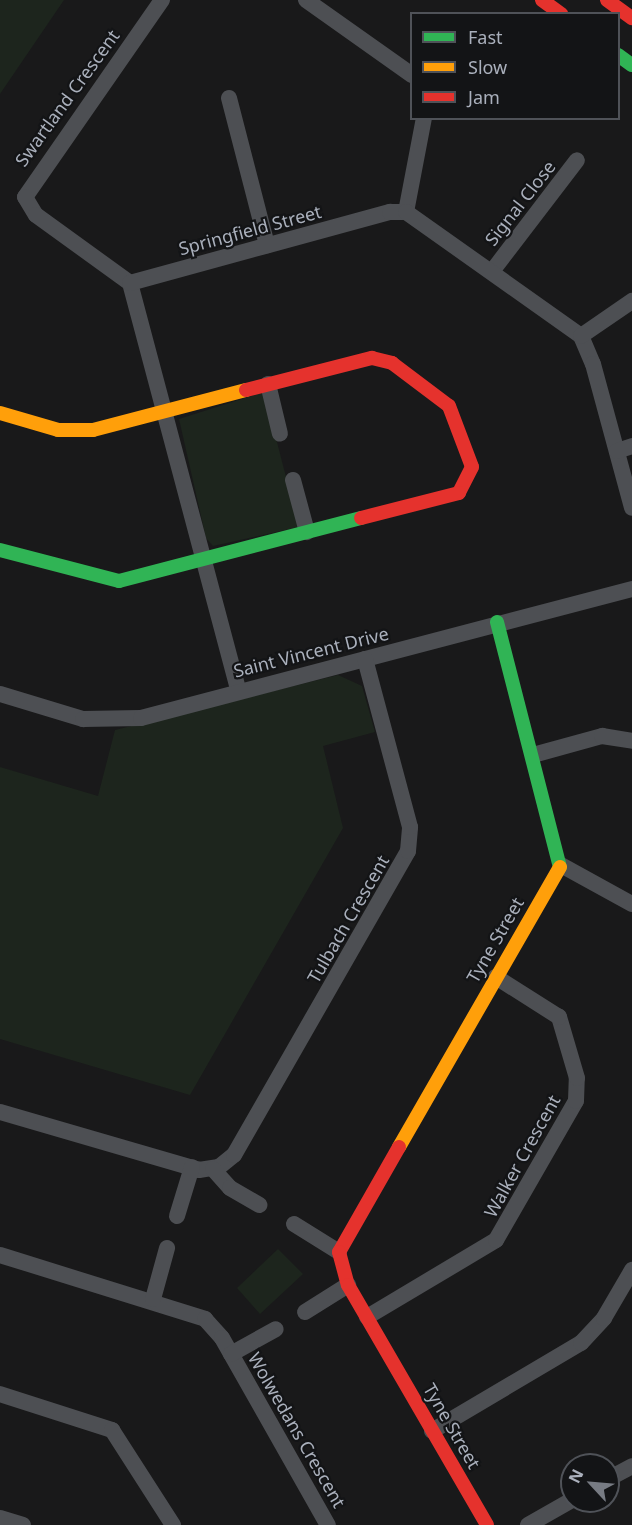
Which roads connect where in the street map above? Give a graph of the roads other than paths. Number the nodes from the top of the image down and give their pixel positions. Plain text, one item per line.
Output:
1 (162, 0) edge
2 (306, 0) edge
3 (542, 0) edge
4 (607, 0) edge
5 (558, 12) edge
6 (632, 18) edge
7 (410, 74) edge
8 (229, 98) dead end
9 (424, 120) edge
10 (578, 160) dead end
11 (406, 212) junction
12 (267, 245) junction
13 (493, 270) junction
14 (130, 283) junction
15 (632, 301) edge
16 (580, 336) junction
17 (268, 384) junction
18 (166, 411) junction
19 (0, 413) edge
20 (280, 434) dead end
21 (625, 448) edge
22 (293, 480) dead end
23 (632, 508) edge
24 (306, 532) junction
25 (0, 550) edge
26 (204, 560) junction
27 (632, 589) edge
28 (498, 622) junction
29 (365, 659) junction
30 (238, 690) junction
31 (0, 694) edge
32 (632, 741) edge
33 (533, 755) junction
34 (561, 865) junction
35 (632, 904) edge
36 (496, 977) junction
37 (0, 1112) edge
38 (192, 1167) junction
39 (213, 1169) junction
40 (259, 1205) dead end
41 (177, 1216) dead end
42 (294, 1224) dead end
43 (167, 1248) dead end
44 (339, 1252) junction
45 (0, 1254) edge
46 (632, 1270) edge
47 (348, 1285) junction
48 (153, 1299) junction
49 (305, 1312) dead end
50 (367, 1317) junction
51 (276, 1329) dead end
52 (231, 1354) junction
53 (0, 1394) edge
54 (432, 1431) junction
55 (560, 1507) edge
56 (0, 1518) edge
57 (22, 1525) edge
58 (172, 1525) edge
59 (328, 1525) edge
60 (487, 1525) edge
61 (528, 1525) edge

1 - 14 street, Swartland Crescent
2 - 7 street
3 - 5 main road
4 - 6 main road
8 - 12 street
9 - 11 street
10 - 13 street, Signal Close
11 - 12 street, Springfield Street
11 - 13 street
12 - 14 street, Springfield Street
13 - 16 street
14 - 18 street
15 - 16 street
16 - 21 street
17 - 18 main road
17 - 20 street
17 - 24 main road
18 - 19 main road
18 - 26 street
21 - 23 street
22 - 24 street
24 - 26 main road
25 - 26 main road
26 - 30 street
27 - 28 street, Saint Vincent Drive
28 - 29 street, Saint Vincent Drive
28 - 33 main road
29 - 30 street, Saint Vincent Drive
29 - 39 street, Tulbach Crescent
30 - 31 street, Saint Vincent Drive
32 - 33 street
33 - 34 main road
34 - 35 street
34 - 36 main road, Tyne Street
36 - 44 main road, Tyne Street
36 - 50 street, Walker Crescent
37 - 38 street
38 - 39 street
38 - 41 street
39 - 40 street
42 - 44 street
43 - 48 street
44 - 47 main road, Tyne Street
45 - 48 street, Wolwedans Crescent
46 - 54 street
47 - 49 street
47 - 50 main road, Tyne Street
48 - 52 street, Wolwedans Crescent
50 - 54 main road, Tyne Street
51 - 52 street, Wolwedans Crescent
52 - 59 street, Wolwedans Crescent
53 - 58 street
54 - 60 main road, Tyne Street
55 - 61 street
56 - 57 street

